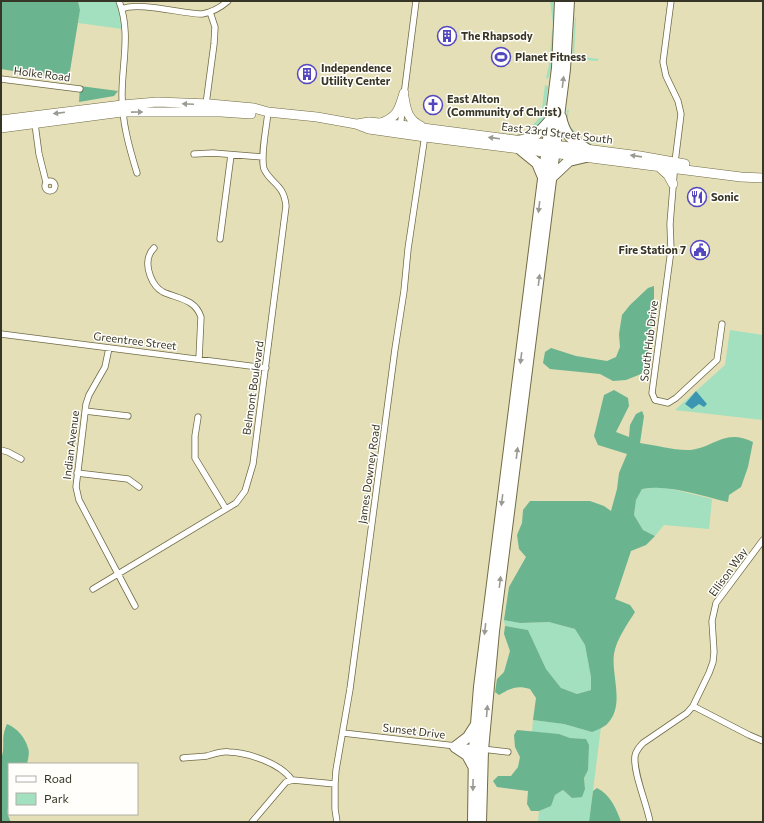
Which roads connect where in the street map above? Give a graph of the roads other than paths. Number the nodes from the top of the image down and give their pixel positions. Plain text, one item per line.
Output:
1 (119, 1) edge
2 (228, 1) edge
3 (416, 1) edge
4 (560, 1) edge
5 (569, 1) edge
6 (670, 1) edge
7 (122, 9) junction
8 (210, 12) junction
9 (1, 79) edge
10 (80, 89) dead end
11 (404, 95) junction
12 (206, 104) junction
13 (122, 108) junction
14 (560, 108) junction
15 (268, 112) junction
16 (1, 120) edge
17 (550, 120) junction
18 (380, 123) junction
19 (35, 124) junction
20 (356, 124) junction
21 (1, 128) edge
22 (400, 129) junction
23 (425, 133) junction
24 (520, 145) junction
25 (551, 149) junction
26 (587, 153) junction
27 (194, 154) dead end
28 (230, 155) junction
29 (262, 157) junction
30 (675, 165) junction
31 (658, 166) junction
32 (137, 173) dead end
33 (547, 178) junction
34 (763, 178) edge
35 (46, 182) dead end
36 (673, 184) junction
37 (220, 239) dead end
38 (154, 248) dead end
39 (722, 324) dead end
40 (1, 334) edge
41 (109, 348) junction
42 (199, 359) junction
43 (266, 368) junction
44 (85, 411) junction
45 (128, 416) dead end
46 (198, 417) dead end
47 (1, 450) edge
48 (22, 459) dead end
49 (77, 473) junction
50 (139, 487) dead end
51 (226, 509) junction
52 (763, 540) edge
53 (118, 574) junction
54 (93, 589) dead end
55 (135, 606) dead end
56 (693, 706) junction
57 (476, 725) junction
58 (343, 733) junction
59 (763, 741) edge
60 (455, 746) junction
61 (478, 749) junction
62 (508, 752) dead end
63 (183, 758) dead end
64 (474, 767) junction
65 (292, 780) junction
66 (335, 784) junction
67 (252, 822) edge
68 (337, 822) edge
69 (473, 822) edge
70 (481, 822) edge
71 (650, 822) edge

1 - 7 street
2 - 8 street
3 - 11 street
4 - 17 highway
14 -> 5 highway
6 - 30 street, South Hub Drive
7 - 8 street
7 - 13 street
8 - 12 street
9 - 10 street, Holke Road
11 - 18 main road
11 - 22 street
11 - 23 main road
12 -> 13 main road
12 - 15 main road
13 -> 15 main road
13 -> 16 main road
13 - 19 main road
13 - 32 street
14 - 25 highway
14 - 26 highway
15 - 20 main road, East 23rd Street South
15 - 29 street, Belmont Boulevard
17 - 24 highway
17 - 25 highway
18 - 20 main road, East 23rd Street South
18 - 22 main road, East 23rd Street South
19 - 21 main road
19 - 35 street
20 - 22 main road, East 23rd Street South
22 - 23 main road, East 23rd Street South
23 - 24 main road, East 23rd Street South
23 - 58 street, James Downey Road
24 - 25 main road, East 23rd Street South
24 - 33 highway
25 - 26 main road, East 23rd Street South
25 - 33 highway
30 -> 26 main road, East 23rd Street South
26 - 31 main road, East 23rd Street South
26 - 33 highway
27 - 28 street
28 - 29 street
28 - 37 street
29 - 43 street, Belmont Boulevard
30 - 31 main road, East 23rd Street South
30 - 34 main road, East 23rd Street South
30 - 36 street, South Hub Drive
31 - 36 main road
33 -> 57 highway
61 -> 33 highway
36 - 39 street, South Hub Drive
38 - 42 street
40 - 41 street, Greentree Street
41 - 42 street, Greentree Street
41 - 44 street, Indian Avenue
42 - 43 street, Greentree Street
43 - 51 street, Belmont Boulevard
44 - 45 street
44 - 49 street, Indian Avenue
46 - 51 street
47 - 48 street
49 - 50 street
49 - 53 street, Indian Avenue
51 - 53 street, Belmont Boulevard
52 - 56 street, Ellison Way
53 - 54 street, Belmont Boulevard
53 - 55 street, Indian Avenue
56 - 59 street
56 - 71 street, Ellison Way
57 - 60 highway
57 - 61 highway
58 - 60 street, Sunset Drive
58 - 66 street, James Downey Road
60 - 61 street, Sunset Drive
60 - 64 highway
61 - 62 street, Sunset Drive
61 - 64 highway
61 - 70 highway
63 - 65 street
64 -> 69 highway
65 - 66 street
65 - 67 street
66 - 68 street, James Downey Road

